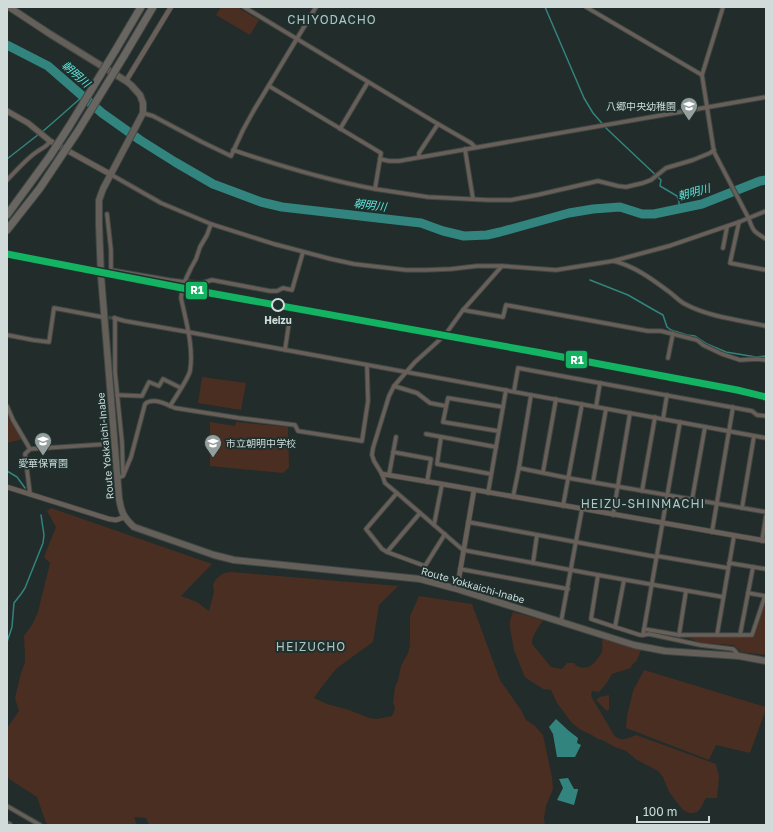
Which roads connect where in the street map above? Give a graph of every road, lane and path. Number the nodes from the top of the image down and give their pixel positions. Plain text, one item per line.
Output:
1 (9, 7) edge
2 (141, 7) edge
3 (153, 7) edge
4 (171, 7) edge
5 (244, 7) edge
6 (316, 7) edge
7 (586, 7) edge
8 (723, 7) edge
9 (297, 39) junction
10 (702, 75) junction
11 (126, 81) junction
12 (368, 82) junction
13 (269, 86) junction
14 (766, 97) edge
15 (707, 107) junction
16 (7, 111) edge
17 (142, 113) junction
18 (438, 124) junction
19 (340, 129) junction
20 (50, 141) junction
21 (475, 147) junction
22 (465, 149) junction
23 (234, 150) junction
24 (714, 151) junction
25 (419, 157) junction
26 (380, 159) junction
27 (112, 172) junction
28 (7, 180) edge
29 (376, 189) junction
30 (473, 199) junction
31 (766, 211) edge
32 (107, 214) dead end
33 (7, 215) edge
34 (749, 219) junction
35 (739, 222) junction
36 (211, 224) junction
37 (727, 227) junction
38 (7, 230) edge
39 (766, 239) edge
40 (723, 248) dead end
41 (302, 252) junction
42 (613, 261) junction
43 (502, 266) junction
44 (766, 270) edge
45 (184, 282) junction
46 (463, 310) junction
47 (102, 317) tunnel mouth
48 (289, 323) dead end
49 (766, 326) edge
50 (188, 332) junction
51 (673, 333) junction
52 (7, 335) edge
53 (285, 350) junction
54 (668, 358) dead end
55 (766, 360) edge
56 (367, 365) junction
57 (407, 372) junction
58 (600, 383) junction
59 (394, 386) junction
60 (181, 388) junction
61 (506, 390) junction
62 (514, 392) junction
63 (117, 395) junction
64 (531, 395) junction
65 (667, 395) junction
66 (556, 399) junction
67 (582, 404) junction
68 (7, 406) edge
69 (170, 406) junction
70 (446, 406) junction
71 (503, 407) junction
72 (596, 407) junction
73 (733, 407) junction
74 (606, 409) junction
75 (630, 413) junction
76 (766, 416) edge
77 (656, 417) junction
78 (663, 419) junction
79 (680, 422) junction
80 (705, 427) junction
81 (730, 431) junction
82 (498, 432) junction
83 (426, 434) dead end
84 (396, 436) dead end
85 (754, 436) junction
86 (441, 437) junction
87 (766, 438) edge
88 (108, 444) dead end
89 (496, 447) junction
90 (30, 448) junction
91 (393, 452) junction
92 (519, 468) junction
93 (543, 472) junction
94 (382, 474) junction
95 (491, 474) junction
96 (389, 475) junction
97 (120, 477) junction
98 (568, 478) junction
99 (427, 482) junction
100 (593, 482) junction
101 (442, 484) junction
102 (618, 486) junction
103 (7, 487) edge
104 (474, 490) junction
105 (642, 491) junction
106 (488, 492) junction
107 (397, 493) junction
108 (30, 494) junction
109 (667, 495) junction
110 (513, 497) junction
111 (692, 500) junction
112 (717, 504) junction
113 (563, 506) junction
114 (742, 508) junction
115 (582, 509) junction
116 (420, 512) junction
117 (766, 512) edge
118 (613, 515) junction
119 (766, 516) edge
120 (125, 517) junction
121 (468, 522) junction
122 (662, 523) junction
123 (434, 525) junction
124 (712, 532) junction
125 (445, 534) junction
126 (538, 535) junction
127 (734, 536) junction
128 (764, 541) edge
129 (576, 542) junction
130 (463, 550) junction
131 (387, 552) junction
132 (657, 556) junction
133 (533, 563) junction
134 (730, 563) junction
135 (753, 567) junction
136 (728, 568) junction
137 (460, 569) junction
138 (766, 569) edge
139 (571, 570) junction
140 (598, 575) junction
141 (624, 580) junction
142 (652, 584) junction
143 (457, 589) junction
144 (568, 589) junction
145 (686, 591) junction
146 (748, 593) junction
147 (765, 596) edge
148 (723, 597) junction
149 (561, 622) junction
150 (615, 627) junction
151 (644, 629) junction
152 (643, 634) junction
153 (740, 634) junction
154 (679, 635) junction
155 (717, 635) junction
156 (739, 656) junction
157 (766, 661) edge
158 (7, 806) edge
159 (40, 825) edge

1 - 11 main road
2 - 33 highway, bridge
3 - 38 highway, bridge
4 - 11 street
5 - 9 street
6 - 9 street
7 - 10 street
8 - 10 street
9 - 12 street
9 - 13 street
10 - 15 street
11 - 17 main road
12 - 18 street
12 - 19 street
13 - 19 street
13 - 23 street
14 - 15 street
15 - 21 street
15 - 24 street
16 - 20 main road
17 - 23 street
17 - 27 main road, Route Yokkaichi-Inabe
18 - 21 street
18 - 25 street
19 - 26 street
20 - 27 main road
20 - 28 street
21 - 22 street
22 - 25 street
22 - 30 street
23 - 29 street
24 - 30 street
24 - 34 street
25 - 26 street
26 - 29 street
27 - 36 street
27 - 97 main road, Route Yokkaichi-Inabe
29 - 30 street
31 - 34 street
32 - 45 street
34 - 35 street
34 - 39 street
35 - 37 street
35 - 44 street
36 - 41 street
36 - 45 street
37 - 40 street
37 - 42 street
41 - 43 street
41 - 45 street
42 - 43 street
42 - 49 street
43 - 46 street
45 - 50 street
46 - 51 street
46 - 57 street
47 - 52 street
48 - 53 street
50 - 53 street
50 - 60 street
50 - 63 street
51 - 54 street
51 - 55 street
53 - 56 street
56 - 57 street
56 - 69 street
57 - 59 street
57 - 61 street
58 - 62 street
58 - 65 street
58 - 72 street
59 - 70 street
59 - 94 street
60 - 63 street
60 - 69 street
61 - 62 street
61 - 71 street
62 - 64 street
63 - 97 street
64 - 66 street
64 - 92 street
65 - 73 street
65 - 78 street
66 - 67 street
66 - 93 street
67 - 72 street
67 - 98 street
68 - 90 street
69 - 97 street
70 - 71 street
70 - 82 street
71 - 82 street
72 - 74 street
73 - 76 street
73 - 81 street
74 - 75 street
74 - 100 street
75 - 77 street
75 - 102 street
77 - 78 street
77 - 105 street
78 - 79 street
79 - 80 street
79 - 109 street
80 - 81 street
80 - 111 street
81 - 85 street
81 - 112 street
82 - 89 street
83 - 86 street
84 - 91 street
85 - 87 street
85 - 114 street
86 - 89 street
86 - 95 street
88 - 90 street
89 - 95 street
90 - 108 street
91 - 96 street
91 - 99 street
92 - 93 street
92 - 110 street
93 - 98 street
94 - 96 street
94 - 107 street
95 - 106 street
96 - 99 street
97 - 120 main road, Route Yokkaichi-Inabe
98 - 100 street
98 - 113 street
99 - 101 street
100 - 102 street
101 - 104 street
101 - 123 street
102 - 105 street
102 - 118 street
103 - 108 street
104 - 106 street
104 - 121 street
105 - 109 street
106 - 110 street
107 - 116 street
107 - 131 street
108 - 120 street
109 - 111 street
109 - 122 street
110 - 113 street
111 - 112 street
112 - 114 street
112 - 124 street
113 - 115 street
114 - 117 street
115 - 118 street
115 - 129 street
116 - 123 street
116 - 131 street
118 - 122 street
119 - 128 street
120 - 143 main road, Route Yokkaichi-Inabe
121 - 126 street
121 - 130 street
122 - 124 street
122 - 132 street
123 - 125 street
124 - 127 street
125 - 130 street
125 - 131 street
126 - 129 street
126 - 133 street
127 - 128 street
127 - 134 street
129 - 132 street
129 - 139 street
130 - 133 street
130 - 137 street
132 - 136 street
132 - 142 street
133 - 139 street
134 - 135 street
134 - 136 street
135 - 138 street
135 - 146 street
136 - 148 street
137 - 143 street
137 - 144 street
139 - 140 street
139 - 144 street
140 - 141 street
140 - 150 street
141 - 142 street
141 - 150 street
142 - 145 street
142 - 151 street
143 - 149 main road, Route Yokkaichi-Inabe
144 - 149 street
145 - 148 street
145 - 154 street
146 - 147 street
146 - 153 street
147 - 153 street
148 - 155 street
149 - 156 main road, Route Yokkaichi-Inabe
150 - 152 street
151 - 152 street
151 - 154 street
152 - 156 street
153 - 155 street
154 - 155 street
156 - 157 main road, Route Yokkaichi-Inabe
158 - 159 street

